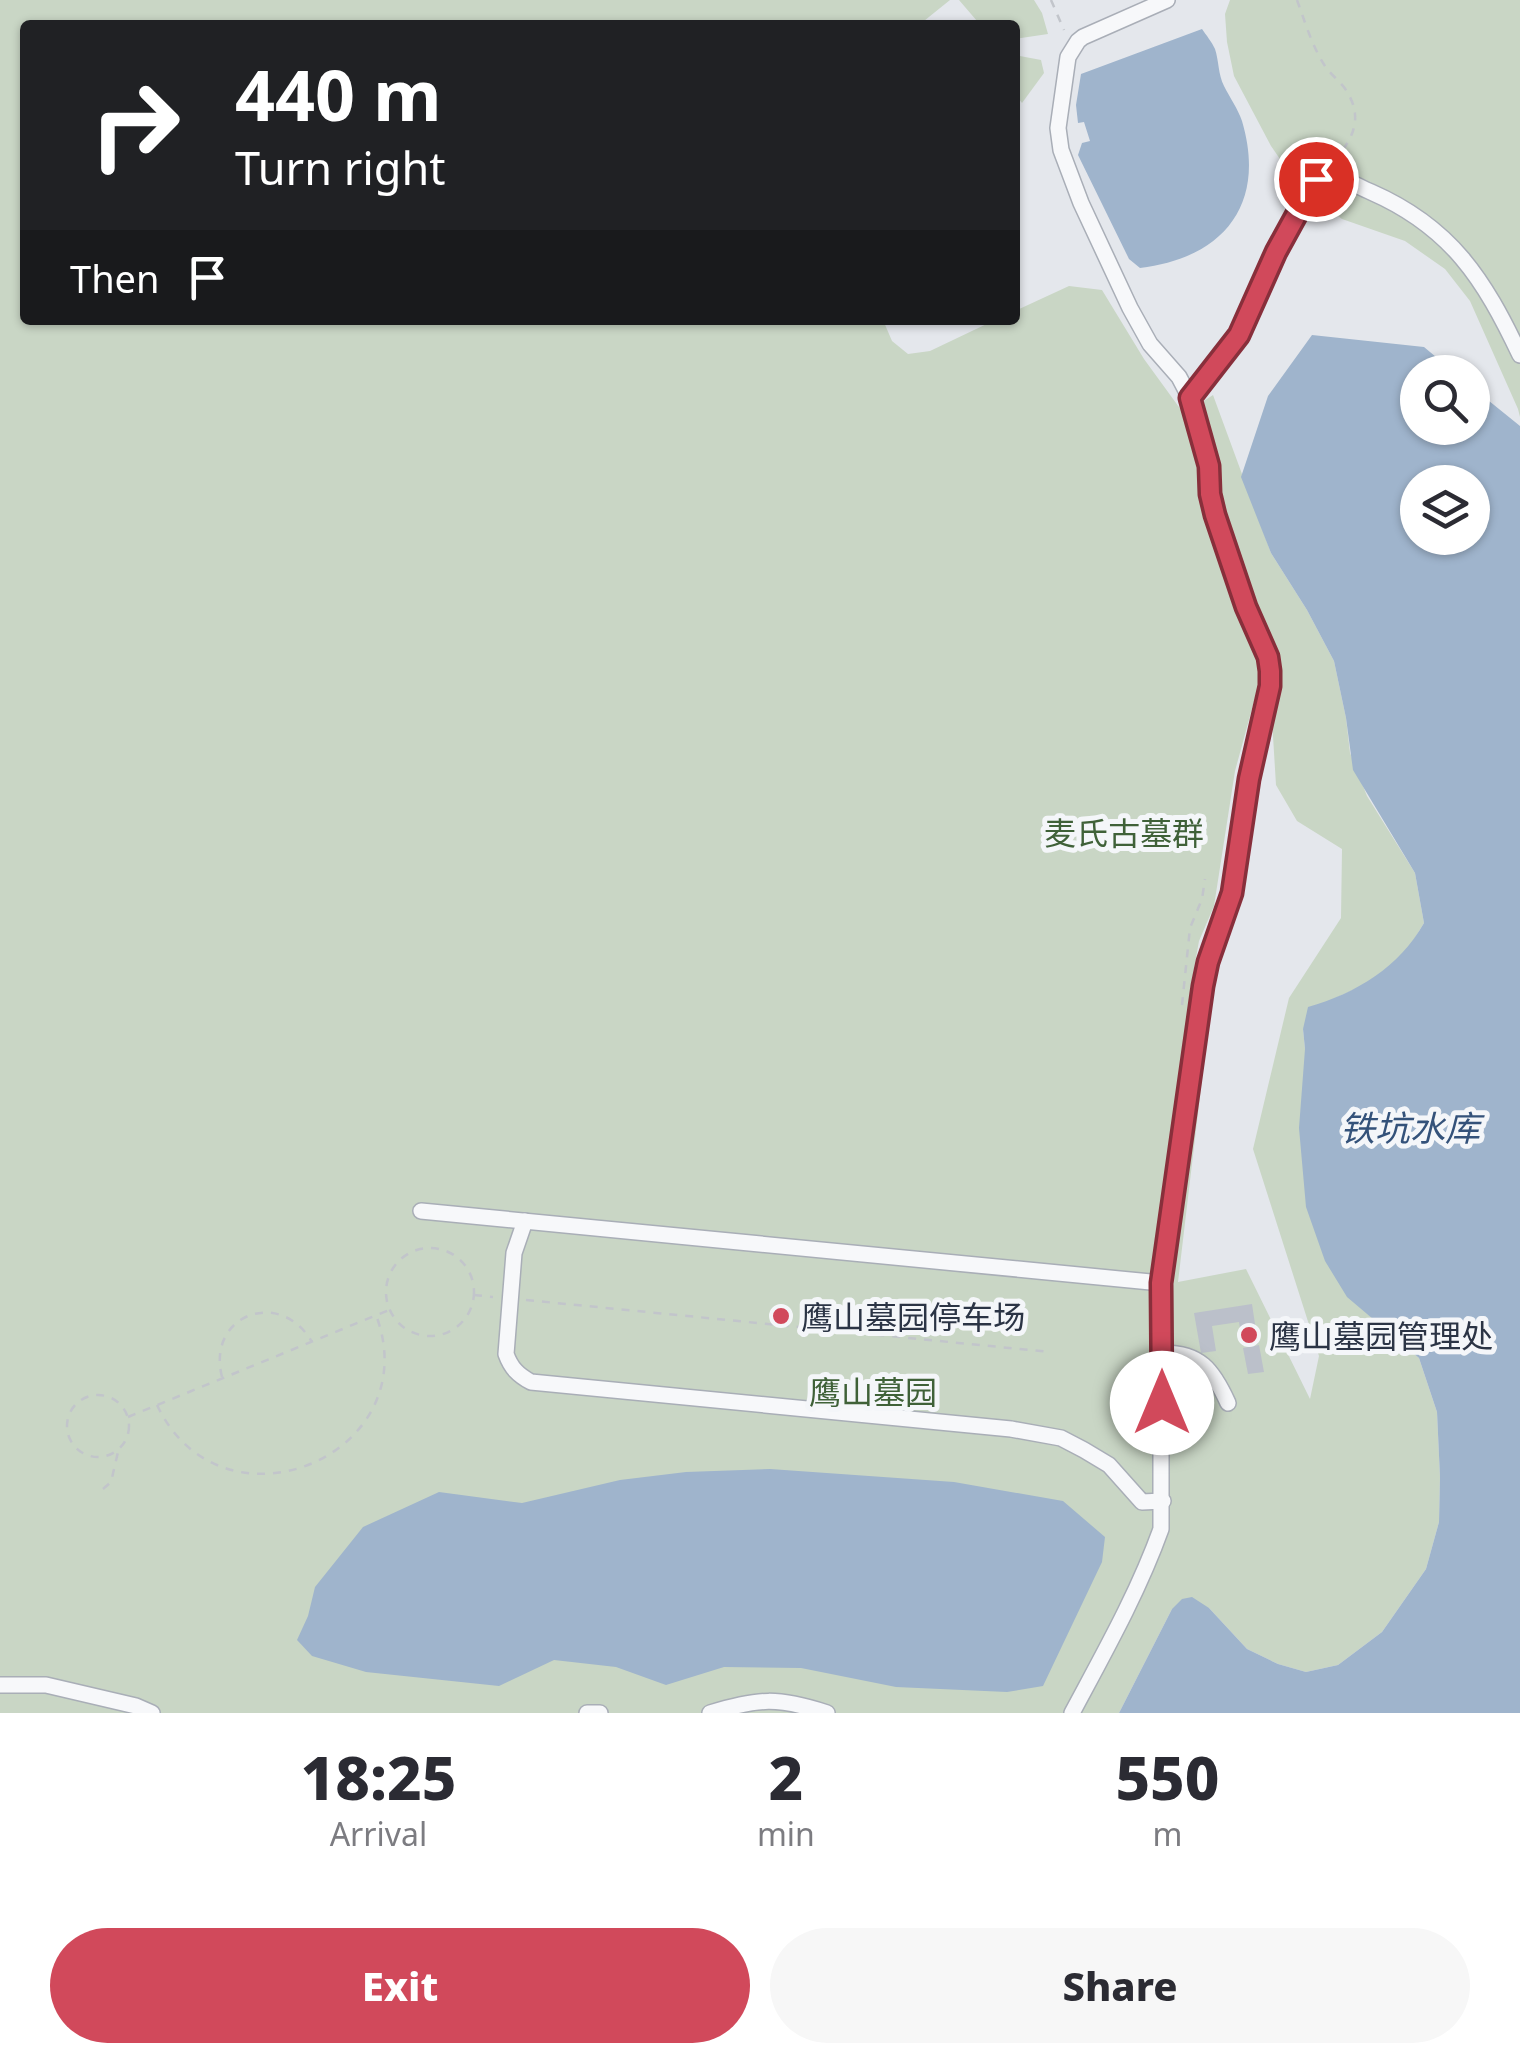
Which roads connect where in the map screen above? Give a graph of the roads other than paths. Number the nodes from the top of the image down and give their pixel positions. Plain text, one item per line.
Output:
1 (1166, 0) edge
2 (1520, 354) edge
3 (1190, 398) junction
4 (421, 1211) dead end
5 (525, 1221) junction
6 (1161, 1283) junction
7 (1162, 1353) junction
8 (1228, 1402) dead end
9 (1162, 1501) junction
10 (0, 1685) edge
11 (152, 1713) edge
12 (587, 1713) edge
13 (600, 1713) edge
14 (710, 1713) edge
15 (827, 1713) edge
16 (1072, 1713) edge

1 - 3 street
2 - 3 street
3 - 6 street
4 - 5 street
5 - 6 street
5 - 9 street
6 - 7 street
7 - 8 street
7 - 9 street
9 - 16 street
10 - 11 street
12 - 13 street
14 - 15 street

